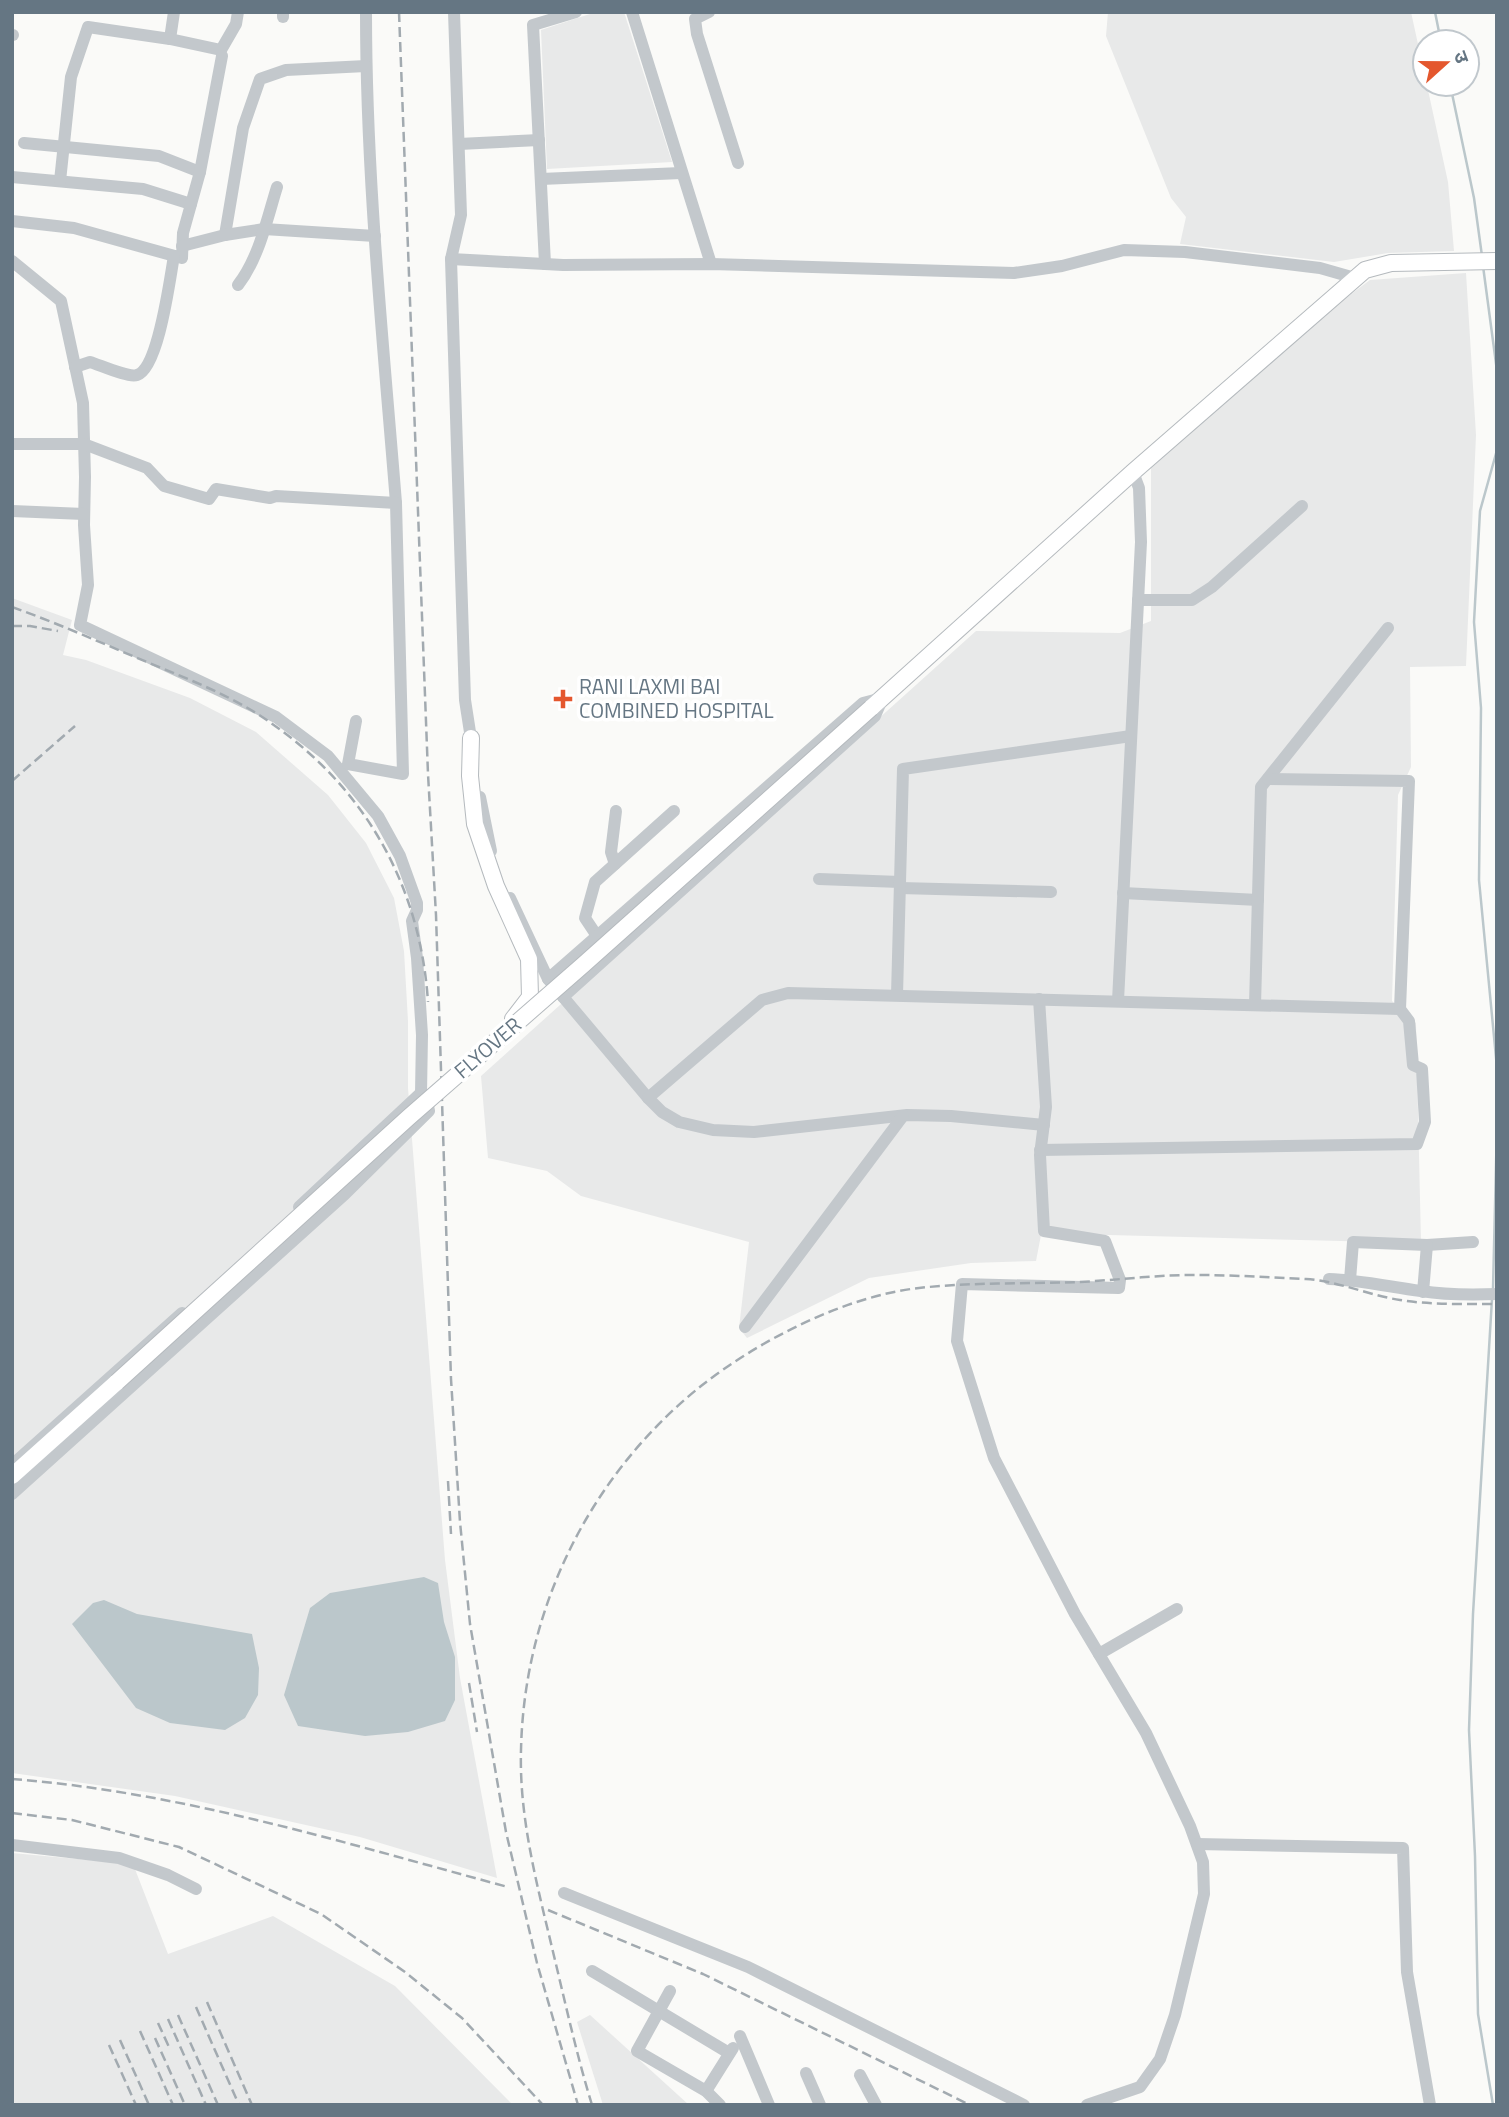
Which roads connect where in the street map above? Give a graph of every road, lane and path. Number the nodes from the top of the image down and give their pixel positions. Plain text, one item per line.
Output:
1 (174, 12) edge
2 (238, 12) edge
3 (366, 12) edge
4 (454, 12) edge
5 (576, 12) edge
6 (632, 12) edge
7 (709, 12) edge
8 (170, 39) junction
9 (222, 57) dead end
10 (366, 66) junction
11 (539, 140) junction
12 (24, 143) dead end
13 (459, 144) junction
14 (62, 146) junction
15 (738, 163) dead end
16 (200, 173) junction
17 (681, 173) junction
18 (12, 177) edge
19 (541, 179) junction
20 (60, 181) junction
21 (277, 187) dead end
22 (191, 204) junction
23 (12, 221) edge
24 (264, 229) junction
25 (225, 235) junction
26 (375, 236) junction
27 (178, 251) junction
28 (451, 259) junction
29 (12, 261) edge
30 (1496, 261) edge
31 (545, 264) junction
32 (710, 264) junction
33 (1355, 278) junction
34 (238, 285) dead end
35 (75, 367) junction
36 (12, 444) edge
37 (84, 444) junction
38 (1133, 472) junction
39 (397, 503) junction
40 (1303, 506) dead end
41 (12, 511) edge
42 (84, 514) junction
43 (1138, 600) junction
44 (1388, 628) dead end
45 (877, 703) junction
46 (356, 720) dead end
47 (1131, 736) junction
48 (471, 738) junction
49 (1268, 779) junction
50 (616, 811) dead end
51 (674, 811) dead end
52 (615, 864) junction
53 (819, 879) dead end
54 (900, 885) junction
55 (1051, 892) dead end
56 (1123, 893) junction
57 (1258, 900) junction
58 (597, 936) junction
59 (548, 979) junction
60 (897, 995) junction
61 (563, 997) junction
62 (1039, 999) junction
63 (1118, 1001) junction
64 (1255, 1005) junction
65 (1400, 1009) junction
66 (479, 1056) junction
67 (421, 1093) junction
68 (648, 1098) junction
69 (903, 1116) junction
70 (1044, 1125) junction
71 (1040, 1150) junction
72 (1473, 1242) dead end
73 (1427, 1245) junction
74 (1329, 1279) dead end
75 (1350, 1280) junction
76 (1423, 1292) junction
77 (1497, 1294) edge
78 (745, 1327) dead end
79 (98, 1400) junction
80 (50, 1444) junction
81 (12, 1465) edge
82 (12, 1476) edge
83 (12, 1494) edge
84 (1177, 1609) dead end
85 (1099, 1654) junction
86 (12, 1844) edge
87 (1197, 1844) junction
88 (196, 1889) dead end
89 (564, 1893) dead end
90 (592, 1971) dead end
91 (670, 1991) dead end
92 (659, 2011) junction
93 (729, 2053) junction
94 (806, 2073) dead end
95 (860, 2075) dead end
96 (706, 2091) junction
97 (720, 2105) edge
98 (769, 2105) edge
99 (820, 2105) edge
100 (876, 2105) edge
101 (1024, 2105) edge
102 (1087, 2105) edge
103 (1430, 2105) edge

1 - 8 street
2 - 8 street
3 - 10 street
4 - 13 street
5 - 11 street
6 - 17 street
7 - 15 street
8 - 14 street
9 - 16 street
10 - 25 street
10 - 26 street
11 - 13 street
11 - 19 street
12 - 14 street
13 - 28 street
14 - 16 street
14 - 20 street
16 - 22 street
17 - 19 street
17 - 32 street
18 - 20 street
19 - 31 street
20 - 22 street
21 - 24 street
22 - 27 street
23 - 27 street
24 - 25 street
24 - 26 street
24 - 34 street
25 - 27 street
26 - 39 street
27 - 35 street
28 - 31 street
28 - 48 street
29 - 35 street
30 - 33 main road, FLYOVER
31 - 32 street
32 - 33 street
33 - 38 main road, FLYOVER
35 - 37 street
36 - 37 street
37 - 39 street
37 - 42 street
38 - 43 street
38 - 45 main road, FLYOVER
39 - 46 street
40 - 43 street
41 - 42 street
42 - 67 street
43 - 47 street
44 - 49 street
45 - 58 street
45 - 61 street
45 - 66 main road, FLYOVER, bridge
47 - 54 street
47 - 56 street
48 - 59 street
48 - 66 main road, bridge
49 - 57 street
49 - 65 street
50 - 52 street
51 - 52 street
52 - 58 street
53 - 54 street
54 - 55 street
54 - 60 street
56 - 57 street
56 - 63 street
57 - 64 street
58 - 59 street
59 - 61 street
60 - 62 street
60 - 68 street
61 - 68 street
62 - 63 street
62 - 70 street
63 - 64 street
64 - 65 street
65 - 71 street
66 - 79 main road, FLYOVER, bridge
67 - 79 street
67 - 79 street
68 - 69 street
69 - 70 street
69 - 78 street
70 - 71 street
71 - 85 street
72 - 73 street
73 - 75 street
73 - 76 street
74 - 75 street
75 - 76 street
76 - 77 street
79 - 80 main road, FLYOVER
80 - 81 street
80 - 82 main road, FLYOVER
80 - 83 street
84 - 85 street
85 - 87 street
86 - 88 street
87 - 102 street
87 - 103 street
89 - 101 street
90 - 92 street
91 - 92 street
92 - 93 street
92 - 96 street
93 - 96 street
93 - 98 street
94 - 99 street
95 - 100 street
96 - 97 street

